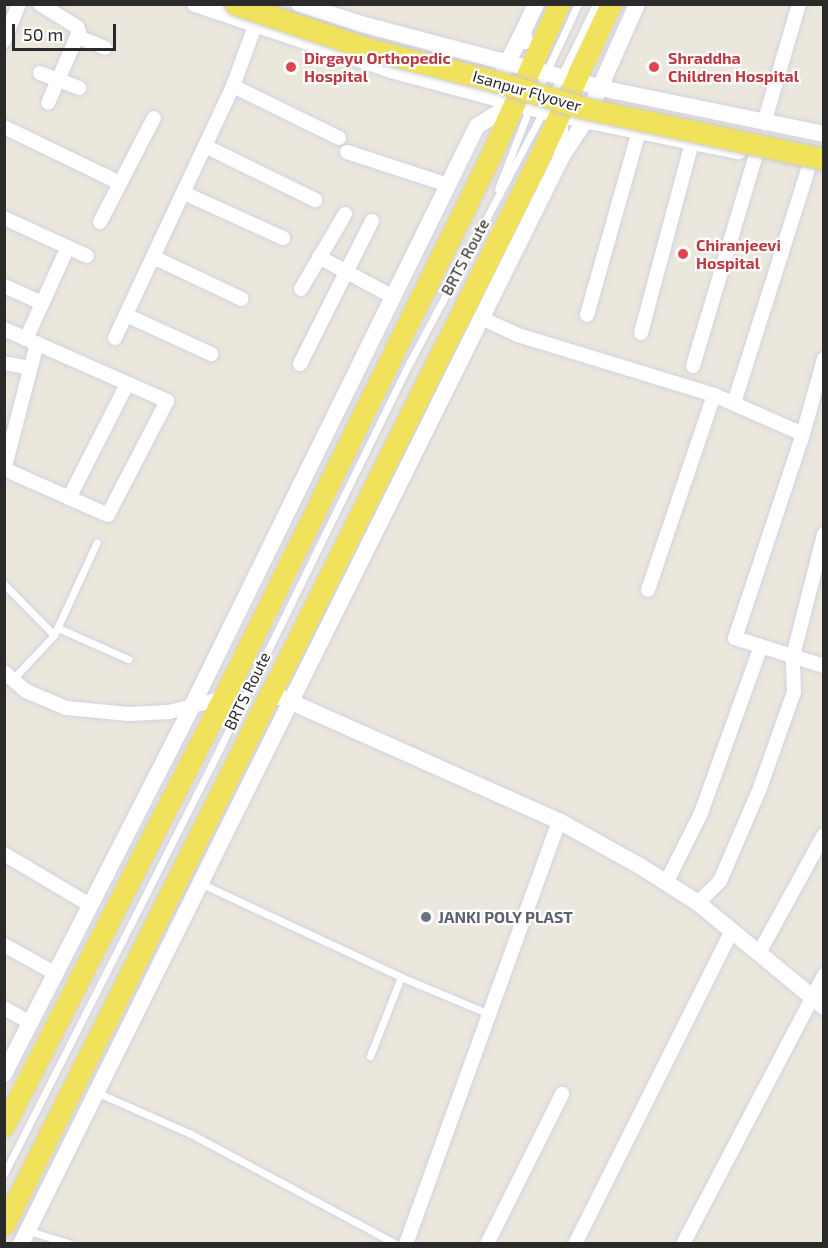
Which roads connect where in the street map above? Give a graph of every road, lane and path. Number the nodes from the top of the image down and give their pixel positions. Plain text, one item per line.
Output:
1 (19, 4) edge
2 (40, 4) edge
3 (195, 4) edge
4 (235, 4) edge
5 (299, 4) edge
6 (559, 4) edge
7 (578, 4) edge
8 (596, 4) edge
9 (611, 4) edge
10 (637, 4) edge
11 (799, 4) edge
12 (535, 5) edge
13 (259, 14) edge
14 (523, 32) junction
15 (78, 37) junction
16 (4, 41) edge
17 (105, 48) dead end
18 (508, 62) junction
19 (40, 73) dead end
20 (553, 74) junction
21 (58, 80) junction
22 (233, 86) junction
23 (600, 87) junction
24 (79, 88) dead end
25 (491, 96) junction
26 (48, 103) dead end
27 (537, 109) junction
28 (154, 118) dead end
29 (585, 121) junction
30 (765, 123) junction
31 (477, 126) junction
32 (4, 127) edge
33 (639, 131) junction
34 (824, 134) edge
35 (339, 138) dead end
36 (692, 142) junction
37 (205, 146) junction
38 (824, 150) edge
39 (347, 152) dead end
40 (756, 155) junction
41 (562, 156) junction
42 (819, 165) edge
43 (120, 183) junction
44 (448, 185) junction
45 (184, 193) junction
46 (315, 200) dead end
47 (491, 208) junction
48 (345, 213) dead end
49 (4, 218) edge
50 (372, 221) dead end
51 (100, 222) dead end
52 (283, 238) dead end
53 (68, 247) junction
54 (87, 256) dead end
55 (153, 257) junction
56 (319, 257) junction
57 (345, 272) junction
58 (4, 286) edge
59 (301, 289) dead end
60 (393, 297) junction
61 (242, 299) dead end
62 (42, 303) junction
63 (126, 315) junction
64 (587, 315) dead end
65 (481, 318) junction
66 (4, 329) edge
67 (641, 333) dead end
68 (115, 338) dead end
69 (32, 341) junction
70 (211, 354) dead end
71 (824, 359) edge
72 (4, 363) edge
73 (300, 364) dead end
74 (693, 366) dead end
75 (30, 368) junction
76 (127, 384) junction
77 (714, 395) junction
78 (734, 403) junction
79 (818, 404) edge
80 (10, 424) edge
81 (803, 434) junction
82 (5, 470) edge
83 (69, 498) junction
84 (824, 534) edge
85 (97, 542) dead end
86 (267, 554) junction
87 (290, 563) junction
88 (4, 584) edge
89 (648, 590) dead end
90 (56, 632) junction
91 (761, 646) junction
92 (793, 656) junction
93 (128, 659) dead end
94 (824, 666) edge
95 (9, 675) edge
96 (280, 697) junction
97 (223, 698) junction
98 (192, 706) junction
99 (149, 790) junction
100 (170, 802) junction
101 (559, 821) junction
102 (824, 835) edge
103 (4, 854) edge
104 (200, 883) junction
105 (666, 883) junction
106 (698, 903) junction
107 (90, 906) junction
108 (732, 930) junction
109 (4, 945) edge
110 (759, 953) junction
111 (56, 974) junction
112 (824, 975) edge
113 (401, 977) junction
114 (818, 1003) edge
115 (4, 1008) edge
116 (489, 1014) junction
117 (31, 1023) junction
118 (370, 1056) dead end
119 (4, 1074) edge
120 (94, 1092) junction
121 (562, 1094) dead end
122 (4, 1126) edge
123 (4, 1174) edge
124 (4, 1225) edge
125 (24, 1237) edge
126 (71, 1244) edge
127 (396, 1244) edge
128 (406, 1244) edge
129 (487, 1244) edge
130 (575, 1244) edge
131 (683, 1244) edge

1 - 16 street
2 - 15 street
3 - 13 street
4 - 42 main road, Isanpur Flyover, bridge
5 - 18 street
6 - 20 main road
7 - 20 lane
8 - 20 lane
9 - 20 main road
10 - 23 street
11 - 30 street
12 - 14 street
13 - 22 street
13 - 25 street
13 - 38 main road, Isanpur Flyover
14 - 18 street
14 - 20 street
15 - 17 street
15 - 21 street
18 - 20 street
18 - 25 street
19 - 21 street
20 - 23 street
20 - 27 main road
20 - 27 main road
21 - 24 street
21 - 26 street
22 - 35 street
22 - 37 street
23 - 29 street
23 - 30 street
25 - 27 street
25 - 31 street
27 - 29 street
27 - 31 street
27 - 41 street
27 - 47 lane, BRTS Route
27 - 47 lane, BRTS Route
27 - 87 main road
27 - 96 main road
28 - 43 street
29 - 33 street
29 - 41 street
30 - 34 street
31 - 44 street
32 - 43 street
33 - 36 street
33 - 64 street
36 - 40 street
36 - 67 street
37 - 45 street
37 - 46 street
39 - 44 street
40 - 42 street
40 - 74 street
41 - 65 street
42 - 78 street
43 - 51 street
44 - 60 street
45 - 52 street
45 - 55 street
47 - 123 lane, BRTS Route
48 - 56 street
49 - 53 street
50 - 57 street
53 - 54 street
53 - 62 street
55 - 61 street
55 - 63 street
56 - 57 street
56 - 59 street
57 - 60 street
57 - 73 street
58 - 62 street
60 - 86 street
62 - 69 street
63 - 68 street
63 - 70 street
65 - 77 street
65 - 96 street
66 - 69 street
69 - 75 street
69 - 76 street
71 - 79 street
72 - 75 street
75 - 80 street
76 - 83 street
76 - 83 street
77 - 78 street
77 - 89 street
78 - 81 street
79 - 81 street
80 - 82 street
81 - 91 street
82 - 83 street
84 - 92 street
85 - 90 lane
86 - 87 street
86 - 98 street
87 - 97 main road
88 - 90 lane
90 - 93 lane
90 - 95 lane
91 - 92 street
91 - 105 street
92 - 94 street
92 - 106 street
95 - 98 street
96 - 101 street
96 - 104 street
96 - 124 main road
97 - 98 street
97 - 100 main road
98 - 99 street
99 - 100 street
99 - 107 street
100 - 122 main road
101 - 105 street
101 - 116 street
102 - 110 street
103 - 107 street
104 - 113 lane
104 - 120 street
105 - 106 street
106 - 108 street
107 - 111 street
108 - 110 street
108 - 130 street
109 - 111 street
110 - 114 street
111 - 117 street
112 - 114 street
113 - 116 lane
113 - 118 lane
114 - 131 street
115 - 117 street
116 - 128 street
117 - 119 street
120 - 125 street
120 - 127 lane
121 - 129 street
125 - 126 lane

